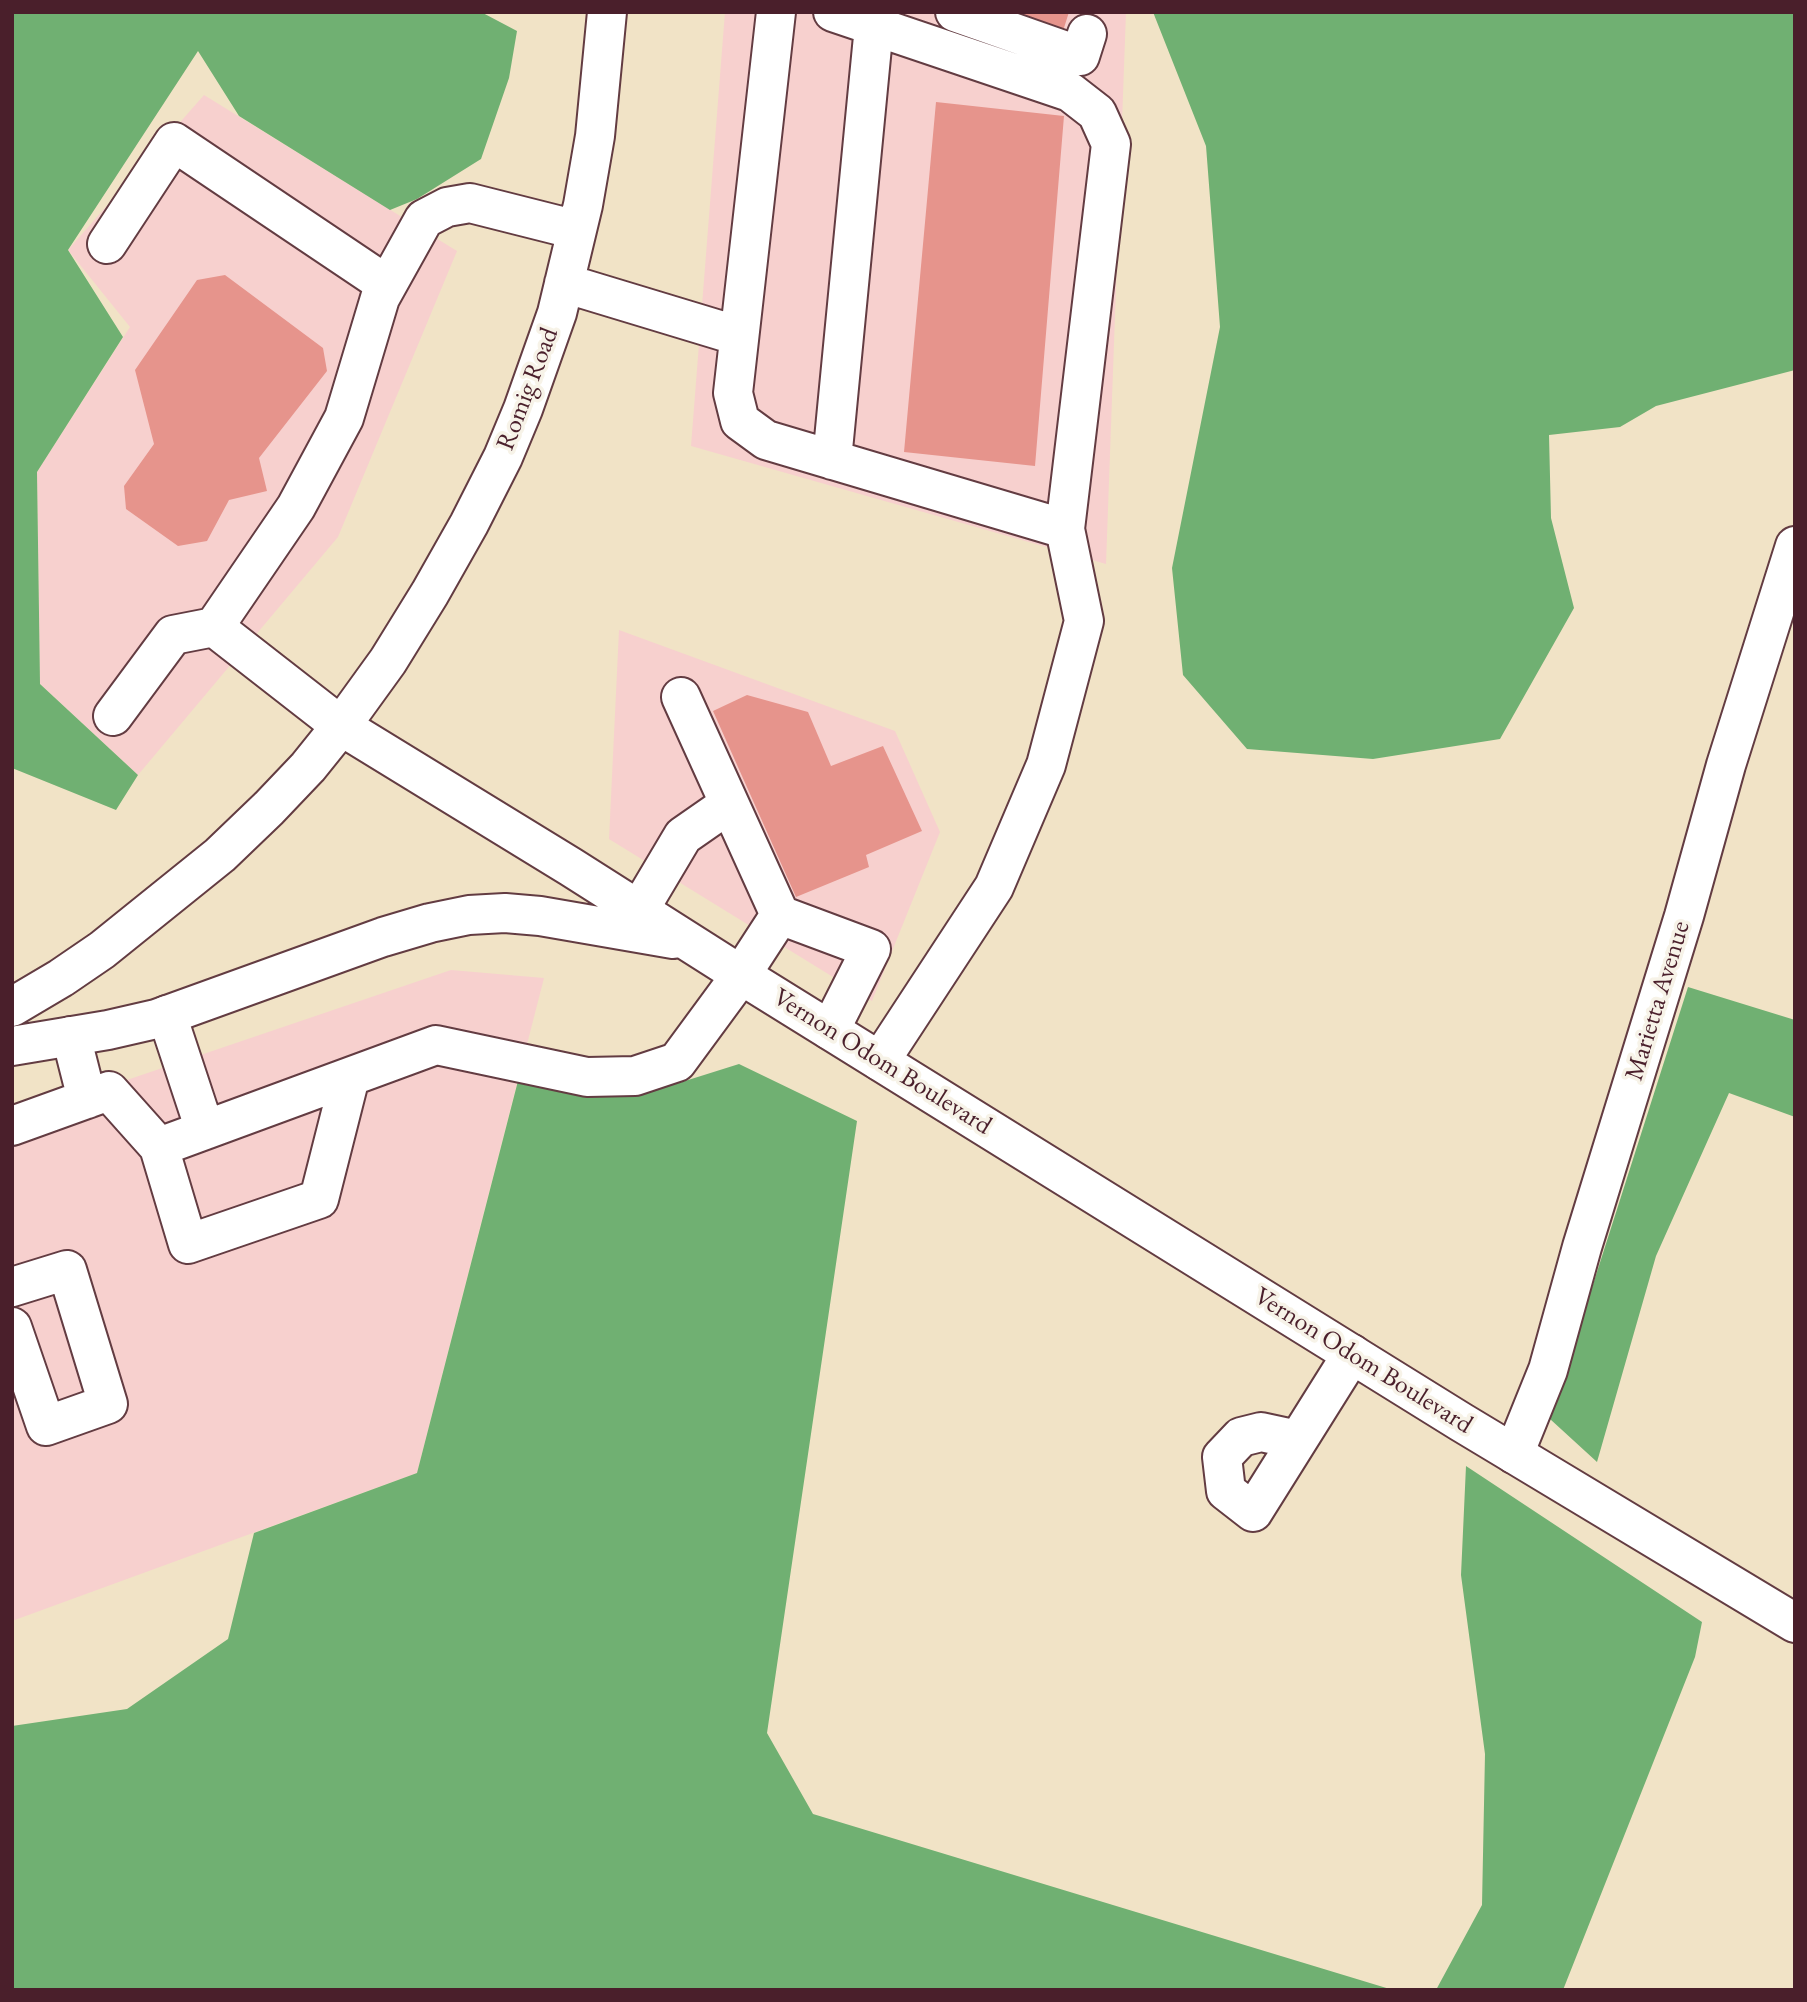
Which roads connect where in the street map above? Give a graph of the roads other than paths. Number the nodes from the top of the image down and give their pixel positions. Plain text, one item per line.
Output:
1 (607, 12) edge
2 (776, 12) edge
3 (833, 12) edge
4 (955, 12) edge
5 (874, 26) junction
6 (1087, 34) dead end
7 (577, 230) junction
8 (107, 244) dead end
9 (565, 283) junction
10 (387, 285) junction
11 (739, 336) junction
12 (832, 460) junction
13 (1065, 529) junction
14 (1795, 546) edge
15 (214, 627) junction
16 (681, 696) dead end
17 (113, 716) dead end
18 (341, 726) junction
19 (729, 804) junction
20 (639, 911) junction
21 (780, 915) junction
22 (688, 942) junction
23 (741, 975) junction
24 (12, 1007) edge
25 (167, 1015) junction
26 (830, 1030) junction
27 (71, 1036) junction
28 (12, 1046) edge
29 (880, 1061) junction
30 (350, 1077) junction
31 (87, 1099) junction
32 (12, 1126) edge
33 (205, 1130) junction
34 (159, 1147) junction
35 (12, 1287) edge
36 (12, 1327) edge
37 (1352, 1354) junction
38 (1298, 1440) dead end
39 (1514, 1454) junction
40 (1795, 1623) edge

1 - 7 main road, Romig Road
2 - 11 main road
3 - 5 main road
4 - 6 main road
5 - 12 main road
5 - 13 main road
7 - 9 main road, Romig Road
7 - 10 main road
8 - 10 main road
9 - 11 main road
9 - 18 main road, Romig Road
10 - 15 main road
11 - 12 main road
12 - 13 main road
13 - 29 main road
14 - 39 main road, Marietta Avenue
15 - 17 main road
15 - 18 main road, Vernon Odom Boulevard
16 - 19 main road
18 - 20 main road, Vernon Odom Boulevard
18 - 24 main road
19 - 20 main road
19 - 21 main road
20 - 22 main road, Vernon Odom Boulevard
21 - 23 main road
21 - 26 main road
22 - 23 main road, Vernon Odom Boulevard
22 - 25 main road
23 - 26 main road, Vernon Odom Boulevard
23 - 30 main road
25 - 27 main road
25 - 33 main road
26 - 29 main road, Vernon Odom Boulevard
27 - 28 main road
27 - 31 main road
29 - 37 main road, Vernon Odom Boulevard
30 - 33 main road
30 - 34 main road
31 - 32 main road
31 - 34 main road
33 - 34 main road
35 - 36 main road
37 - 38 main road
37 - 39 main road, Vernon Odom Boulevard
39 - 40 main road, Vernon Odom Boulevard

